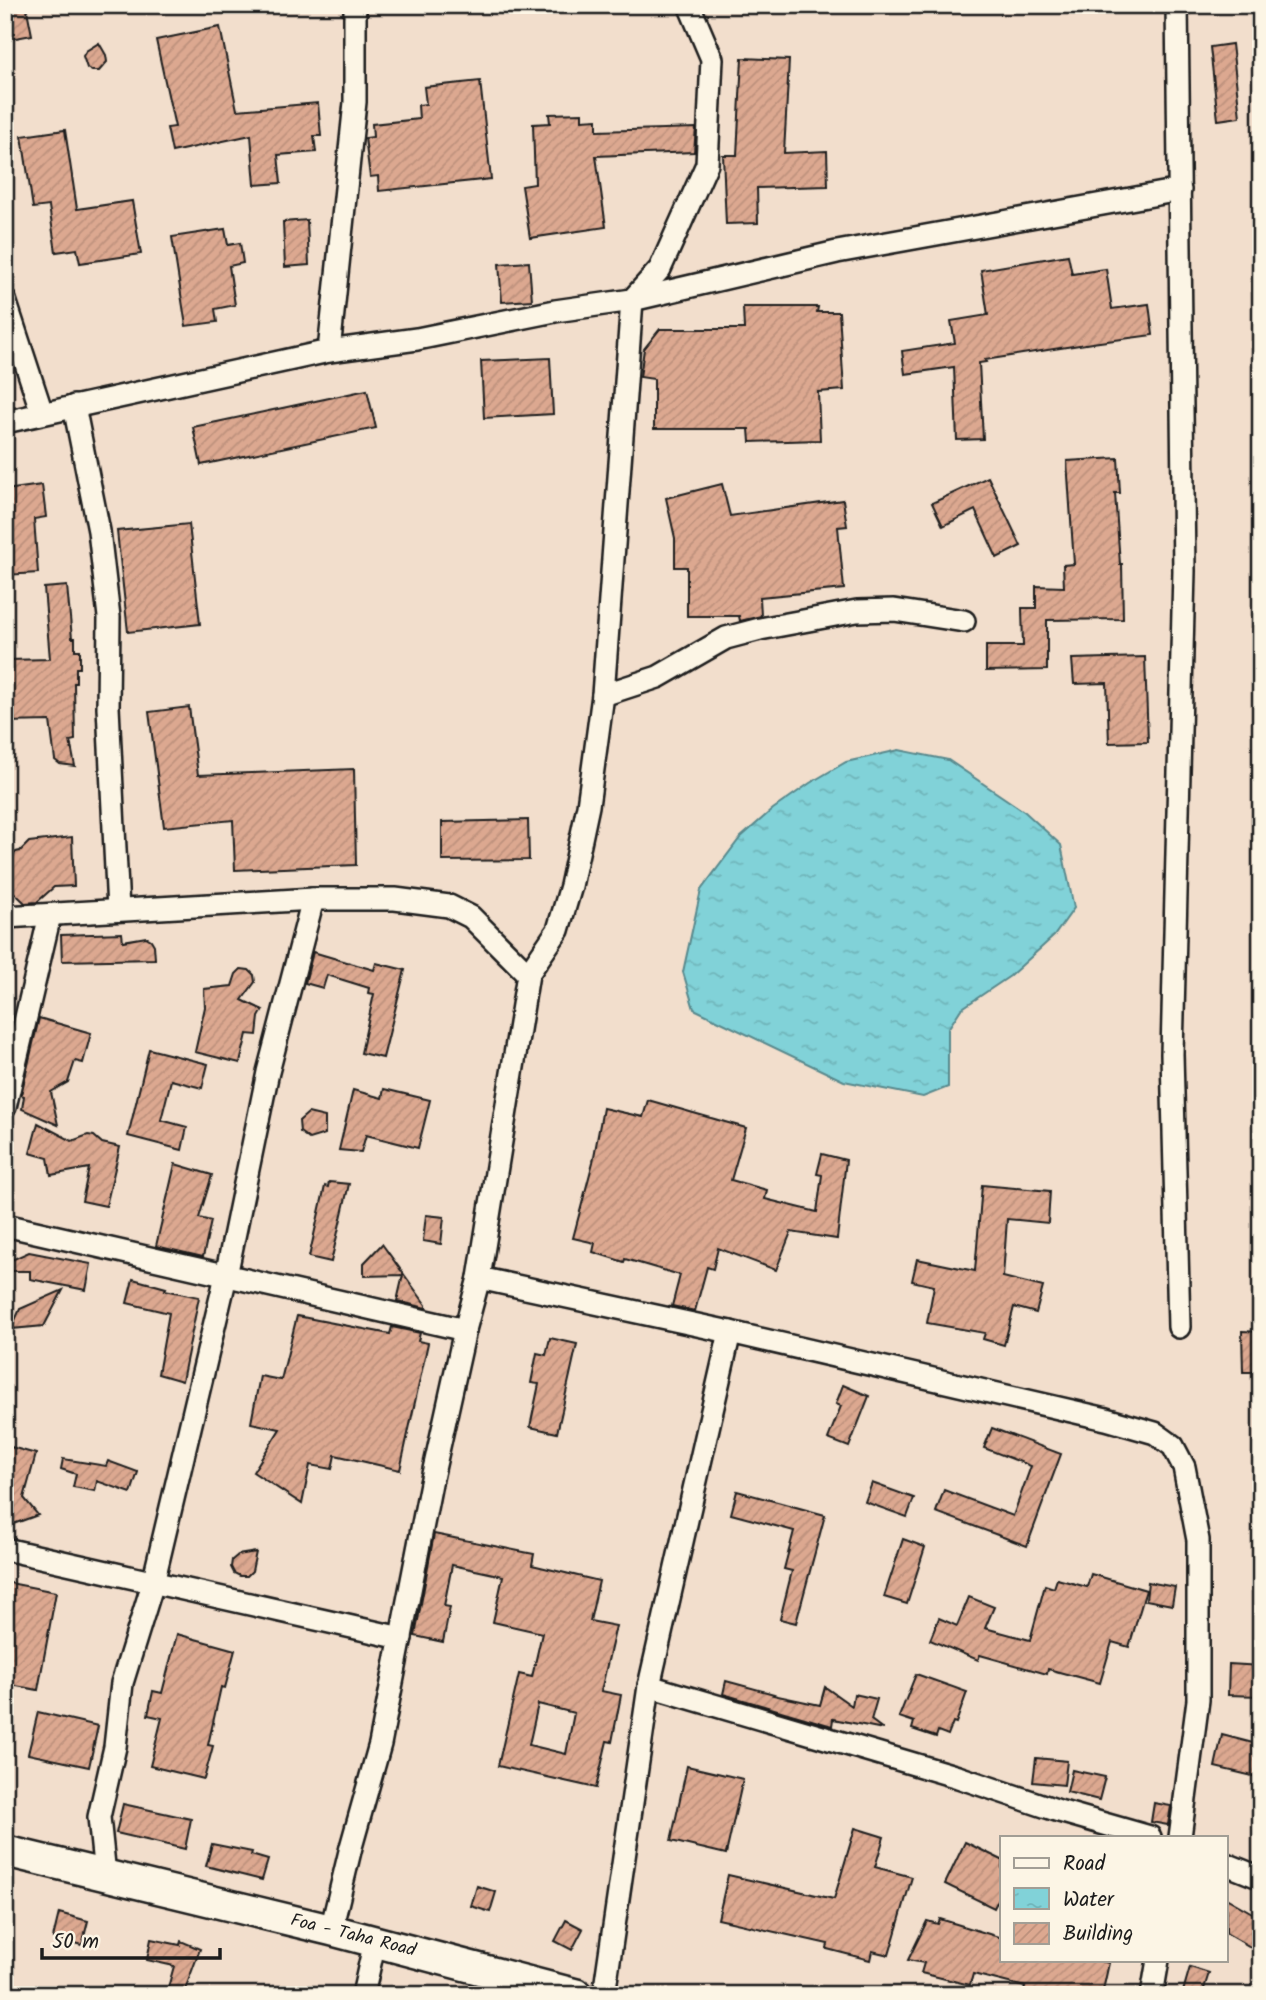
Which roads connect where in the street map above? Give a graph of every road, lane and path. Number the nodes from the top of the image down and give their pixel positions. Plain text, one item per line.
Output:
1 (355, 5) edge
2 (689, 5) edge
3 (1177, 5) edge
4 (1180, 190) junction
5 (5, 300) edge
6 (632, 300) junction
7 (329, 351) junction
8 (75, 407) junction
9 (42, 413) junction
10 (5, 422) edge
11 (964, 621) dead end
12 (603, 695) junction
13 (313, 900) junction
14 (118, 911) junction
15 (50, 915) junction
16 (5, 916) edge
17 (528, 974) junction
18 (5, 1107) edge
19 (5, 1225) edge
20 (226, 1276) junction
21 (480, 1278) junction
22 (1179, 1327) dead end
23 (465, 1331) junction
24 (730, 1332) junction
25 (5, 1549) edge
26 (153, 1583) junction
27 (401, 1638) junction
28 (649, 1686) junction
29 (1146, 1836) edge
30 (1180, 1836) edge
31 (6, 1856) edge
32 (1228, 1865) edge
33 (105, 1875) junction
34 (1261, 1878) edge
35 (331, 1930) junction
36 (375, 1941) junction
37 (1158, 1962) edge
38 (363, 1995) edge
39 (578, 1995) edge
40 (604, 1995) edge
41 (1152, 1995) edge

1 - 7 street
2 - 6 street
3 - 4 street
4 - 6 street
4 - 22 street
5 - 9 street
6 - 7 street
6 - 12 street
7 - 8 street
8 - 9 street
8 - 14 street
9 - 10 street
11 - 12 street
12 - 17 street
13 - 14 street
13 - 17 street
13 - 20 street
14 - 15 street
15 - 16 street
15 - 18 street
17 - 21 street
19 - 20 street
20 - 23 street
20 - 26 street
21 - 23 street
21 - 24 street
23 - 27 street
24 - 28 street
24 - 30 street
25 - 26 street
26 - 27 street
26 - 33 street
27 - 35 street
28 - 29 street
28 - 40 street
31 - 33 street, Foa - Taha Road
32 - 34 street
33 - 35 street, Foa - Taha Road
35 - 36 street, Foa - Taha Road
36 - 38 street
36 - 39 street, Foa - Taha Road
37 - 41 street

